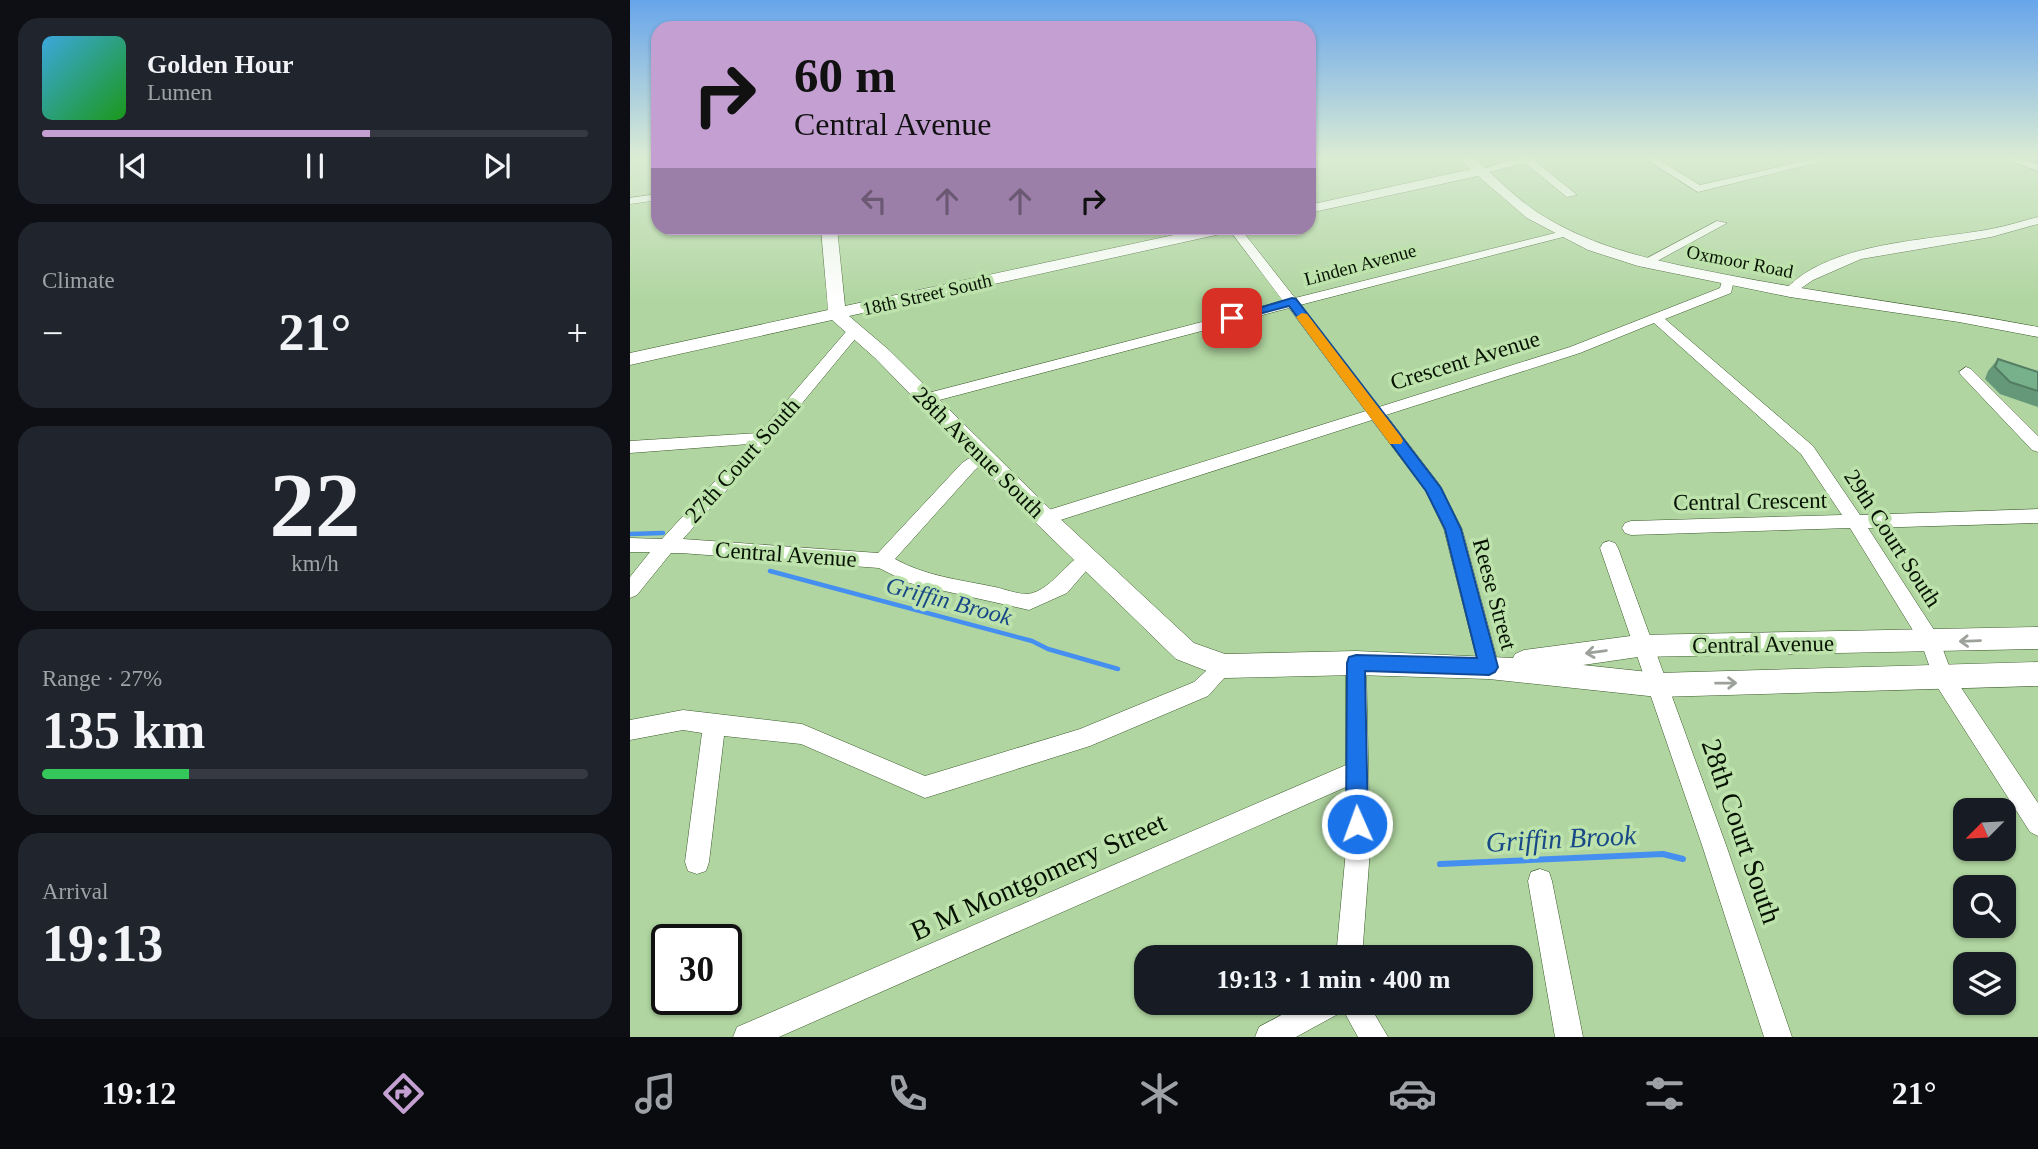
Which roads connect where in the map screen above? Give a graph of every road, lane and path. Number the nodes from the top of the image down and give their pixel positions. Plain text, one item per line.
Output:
1 (1519, 205) edge
2 (2038, 220) edge
3 (1721, 223) dead end
4 (1563, 233) junction
5 (830, 235) edge
6 (1134, 235) edge
7 (1192, 235) edge
8 (1239, 235) edge
9 (1140, 246) junction
10 (1644, 263) junction
11 (1728, 280) junction
12 (1790, 292) junction
13 (1292, 302) junction
14 (836, 315) junction
15 (1656, 318) junction
16 (855, 330) junction
17 (2038, 332) edge
18 (630, 359) edge
19 (1966, 372) dead end
20 (924, 399) junction
21 (1373, 412) junction
22 (764, 438) junction
23 (2038, 446) edge
24 (630, 447) edge
25 (984, 454) junction
26 (2038, 516) edge
27 (1045, 518) junction
28 (1856, 523) junction
29 (1630, 528) dead end
30 (630, 545) edge
31 (667, 545) junction
32 (1609, 548) dead end
33 (1087, 558) junction
34 (882, 561) junction
35 (630, 590) edge
36 (2038, 638) edge
37 (1931, 642) junction
38 (1642, 646) junction
39 (1185, 650) joint
40 (1356, 663) junction
41 (1225, 666) junction
42 (1489, 667) junction
43 (2038, 674) edge
44 (1943, 678) junction
45 (1658, 685) junction
46 (714, 725) junction
47 (630, 730) edge
48 (1355, 772) junction
49 (2038, 824) edge
50 (697, 862) dead end
51 (1540, 881) dead end
52 (1350, 945) edge
53 (1308, 1015) edge
54 (1360, 1015) edge
55 (747, 1037) edge
56 (1269, 1037) edge
57 (1374, 1037) edge
58 (1569, 1037) edge
59 (1778, 1037) edge

1 - 4 main road, Oxmoor Road
2 - 12 street
3 - 10 street
4 - 10 main road, Oxmoor Road
4 - 13 street, Linden Avenue
5 - 14 main road
6 - 9 main road
7 - 9 main road, 18th Street South
8 - 13 street, Reese Street
9 - 14 main road, 18th Street South
10 - 11 main road, Oxmoor Road
11 - 12 main road, Oxmoor Road
11 - 15 street, Crescent Avenue
12 - 17 main road, Oxmoor Road
13 - 20 street, Linden Avenue
13 - 21 street, Reese Street
14 - 16 main road, 28th Avenue South
14 - 18 main road, 18th Street South
15 - 21 street, Crescent Avenue
15 - 28 street, 29th Court South
16 - 20 main road, 28th Avenue South
16 - 22 street, 27th Court South
19 - 23 street
20 - 25 main road, 28th Avenue South
21 - 27 street, Crescent Avenue
21 - 42 street, Reese Street
22 - 24 street
22 - 31 street, 27th Court South
25 - 27 main road, 28th Avenue South
25 - 34 street
26 - 28 street, Central Crescent
27 - 33 main road, 28th Avenue South
28 - 29 street, Central Crescent
28 - 37 street, 29th Court South
30 - 31 street, Central Avenue
31 - 34 street, Central Avenue
31 - 35 street, 27th Court South
32 - 38 street, 28th Court South
33 - 34 street, Central Avenue
33 - 39 main road, 28th Avenue South
36 -> 37 main road, Central Avenue
37 - 38 main road, Central Avenue
37 - 44 street, 29th Court South
38 -> 42 main road, Central Avenue
38 - 45 street, 28th Court South
39 - 41 main road, Central Avenue
40 - 41 main road, Central Avenue
40 - 42 main road, Central Avenue
40 - 48 street
41 - 46 street
42 - 45 main road, Central Avenue
43 - 44 main road, Central Avenue
45 -> 44 main road, Central Avenue
44 - 49 street, 29th Court South
45 - 59 street, 28th Court South
46 - 47 street
46 - 50 street
48 - 52 street
48 - 55 street, B M Montgomery Street
51 - 58 street
53 - 56 street
54 - 57 street

